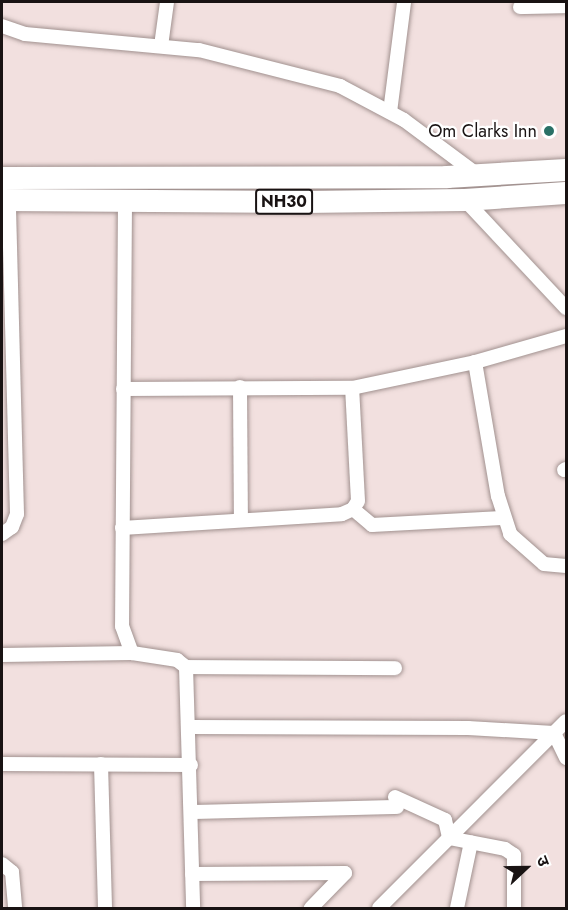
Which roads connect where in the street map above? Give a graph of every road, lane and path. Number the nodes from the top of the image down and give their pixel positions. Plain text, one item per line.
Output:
1 (167, 2) edge
2 (404, 2) edge
3 (567, 6) edge
4 (520, 7) dead end
5 (2, 26) edge
6 (161, 46) junction
7 (390, 112) junction
8 (567, 170) edge
9 (479, 176) junction
10 (2, 178) edge
11 (567, 193) edge
12 (5, 200) edge
13 (465, 200) junction
14 (125, 202) junction
15 (7, 282) edge
16 (567, 308) edge
17 (567, 336) edge
18 (8, 350) edge
19 (475, 362) junction
20 (240, 387) junction
21 (352, 388) junction
22 (123, 389) junction
23 (353, 509) junction
24 (502, 518) junction
25 (241, 520) junction
26 (122, 528) junction
27 (2, 534) edge
28 (567, 566) edge
29 (132, 653) junction
30 (2, 656) edge
31 (186, 667) junction
32 (395, 668) dead end
33 (567, 721) edge
34 (190, 727) junction
35 (554, 733) junction
36 (567, 758) edge
37 (2, 764) edge
38 (101, 764) junction
39 (191, 765) junction
40 (191, 812) junction
41 (449, 838) junction
42 (471, 842) junction
43 (2, 864) edge
44 (192, 874) junction
45 (15, 909) edge
46 (105, 909) edge
47 (193, 909) edge
48 (311, 909) edge
49 (379, 909) edge
50 (457, 909) edge
51 (514, 909) edge

1 - 6 street
2 - 7 street
3 - 4 street
5 - 6 street
6 - 7 street
7 - 9 street
8 - 9 highway, NH30
9 - 10 highway, NH30
11 - 13 highway, NH30
12 - 14 highway, NH30
12 - 15 street
13 - 14 highway, NH30
13 - 16 street
14 - 22 street
15 - 18 street
17 - 19 street
18 - 27 street
19 - 21 street
19 - 24 street
20 - 21 street
20 - 22 street
20 - 25 street
21 - 23 street
22 - 26 street
23 - 24 street
23 - 25 street
24 - 28 street
25 - 26 street
26 - 29 street
29 - 30 street
29 - 31 street
31 - 32 street
31 - 34 street
33 - 35 street
34 - 35 street
34 - 39 street
35 - 36 street
35 - 41 street
37 - 38 street
38 - 39 street
38 - 46 street
39 - 40 street
40 - 41 street
40 - 44 street
41 - 42 street
41 - 49 street
42 - 50 street
42 - 51 street
43 - 45 street
44 - 47 street
44 - 48 street

